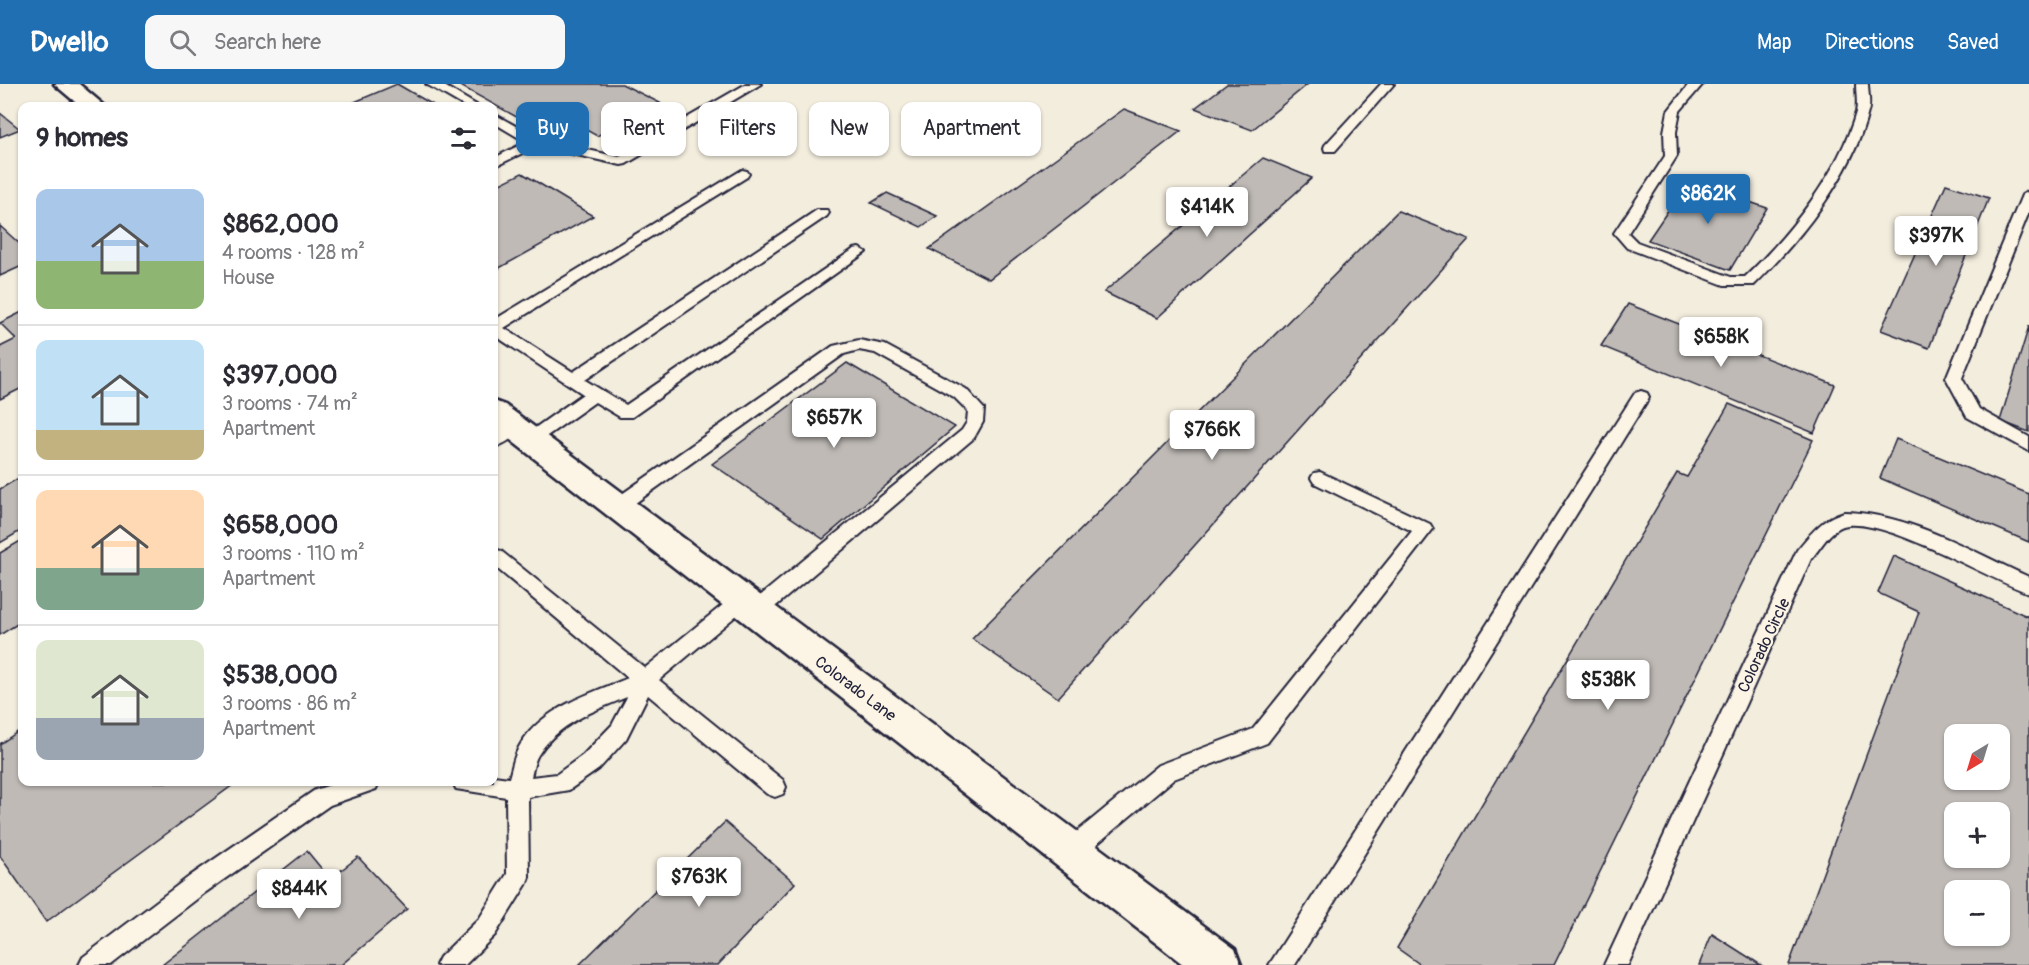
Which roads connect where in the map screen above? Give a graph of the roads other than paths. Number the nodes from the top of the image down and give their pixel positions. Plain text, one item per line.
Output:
1 (65, 84) edge
2 (432, 84) edge
3 (755, 84) edge
4 (1388, 84) edge
5 (1697, 84) edge
6 (1857, 85) edge
7 (89, 102) edge
8 (465, 102) edge
9 (498, 120) edge
10 (516, 131) edge
11 (1330, 148) dead end
12 (516, 152) edge
13 (589, 154) edge
14 (498, 161) edge
15 (742, 174) dead end
16 (2029, 195) edge
17 (822, 213) dead end
18 (2024, 221) edge
19 (859, 252) dead end
20 (498, 326) edge
21 (498, 331) edge
22 (573, 380) junction
23 (595, 394) junction
24 (1641, 397) dead end
25 (508, 430) edge
26 (2029, 445) edge
27 (1320, 478) dead end
28 (618, 506) junction
29 (498, 559) edge
30 (2029, 585) edge
31 (749, 606) junction
32 (646, 679) junction
33 (356, 786) edge
34 (494, 786) edge
35 (775, 787) dead end
36 (517, 789) junction
37 (1070, 852) junction
38 (91, 965) edge
39 (448, 965) edge
40 (1219, 965) edge
41 (1281, 965) edge
42 (1616, 965) edge

1 - 7 street
2 - 8 lane
3 - 13 lane
4 - 11 lane
5 - 6 lane
9 - 10 lane
12 - 14 lane
15 - 20 lane
16 - 18 lane
17 - 22 lane
18 - 26 lane
19 - 23 lane
21 - 22 lane
22 - 23 lane
23 - 25 lane
24 - 41 lane
25 - 28 street, Colorado Lane
27 - 37 lane
28 - 31 street, Colorado Lane
28 - 31 lane
29 - 32 lane
30 - 42 lane, Colorado Circle
31 - 32 lane
31 - 37 street, Colorado Lane
32 - 35 lane
32 - 36 lane
32 - 36 lane
33 - 38 lane
34 - 36 lane
36 - 39 lane
37 - 40 street, Colorado Lane

